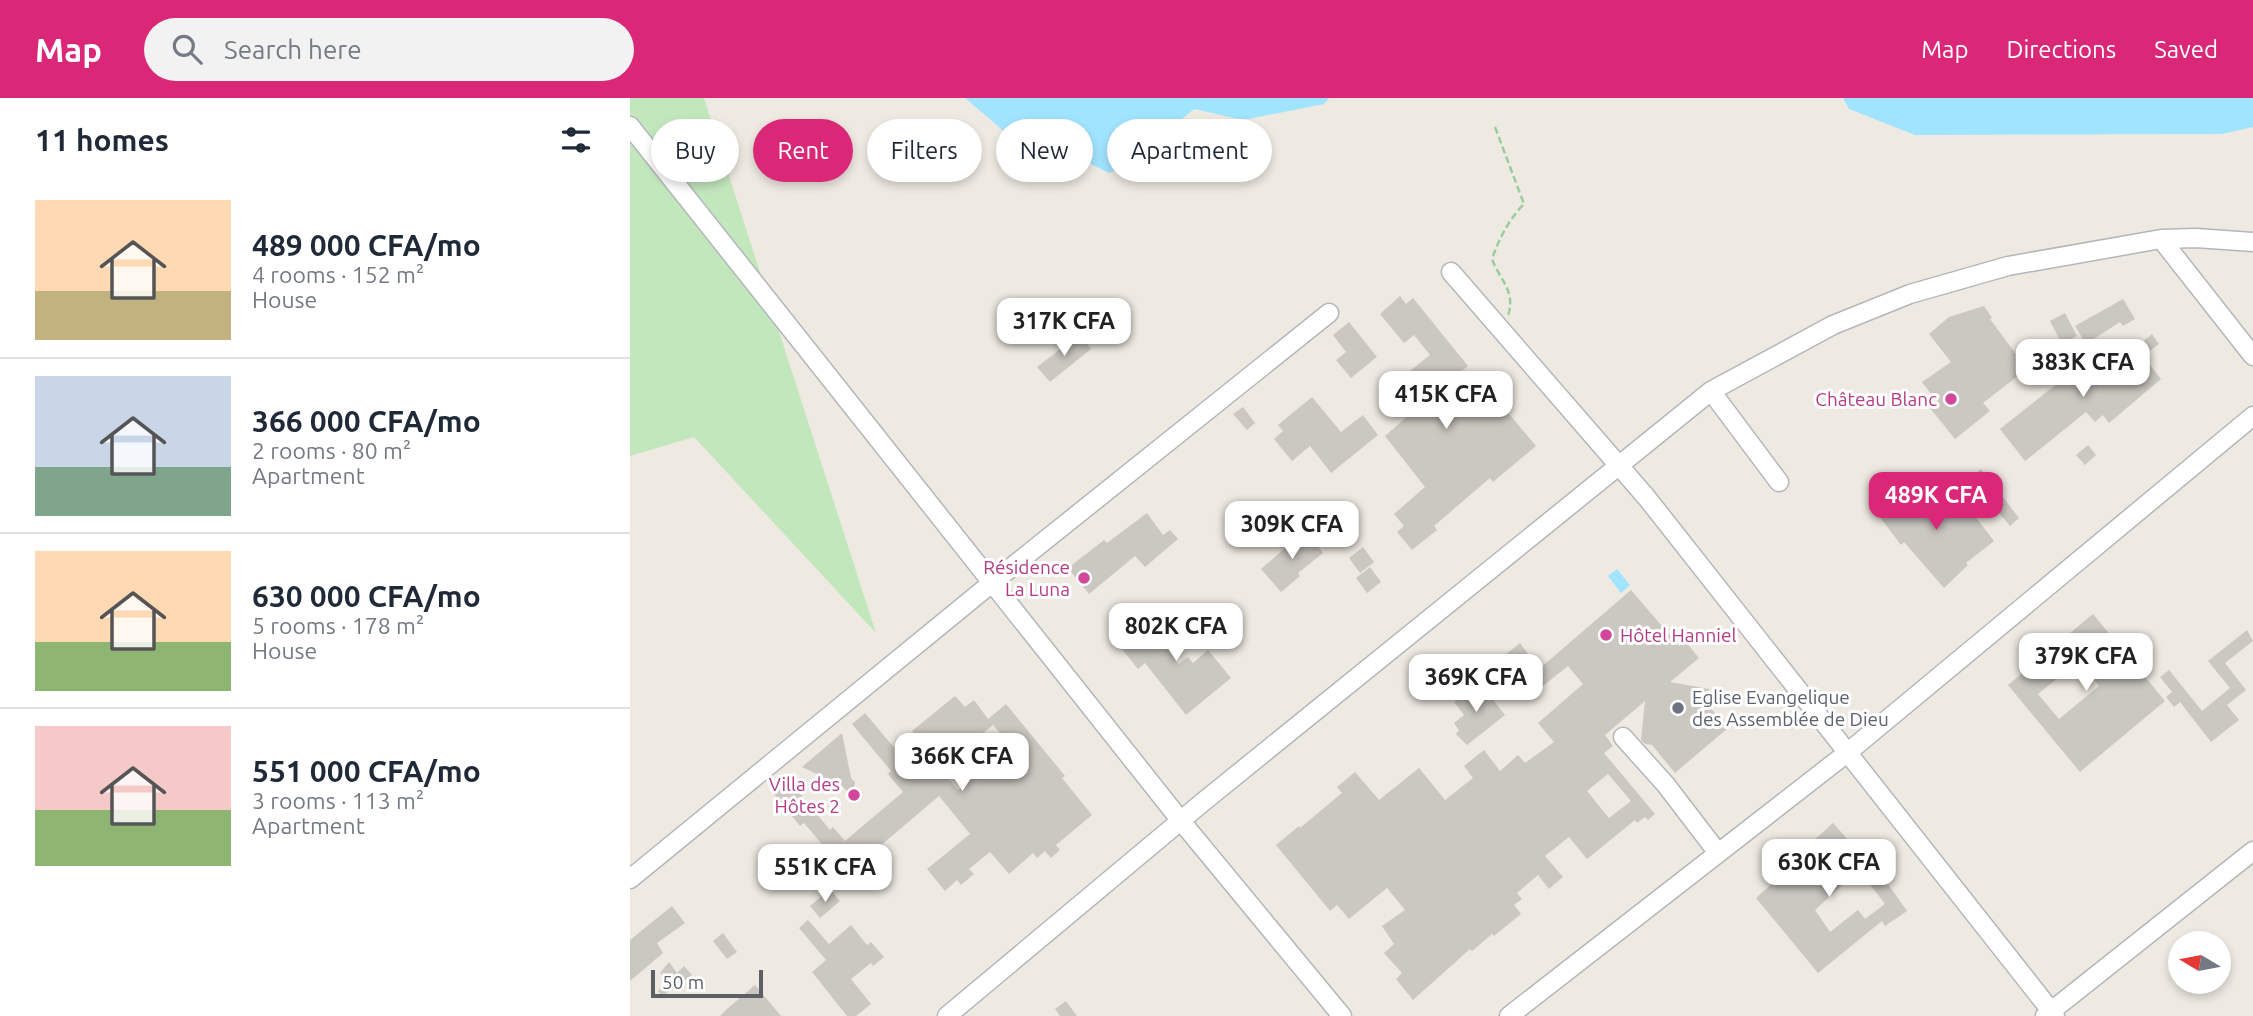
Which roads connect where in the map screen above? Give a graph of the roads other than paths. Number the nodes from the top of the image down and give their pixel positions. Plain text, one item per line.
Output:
1 (630, 126) edge
2 (2161, 239) junction
3 (2253, 242) edge
4 (1451, 272) dead end
5 (1329, 313) dead end
6 (2253, 356) edge
7 (1711, 391) junction
8 (2253, 416) edge
9 (1618, 465) junction
10 (1779, 482) dead end
11 (993, 582) junction
12 (1623, 737) dead end
13 (1847, 754) junction
14 (1181, 821) junction
15 (2253, 851) edge
16 (1718, 853) junction
17 (630, 879) edge
18 (2050, 1014) edge
19 (947, 1016) edge
20 (1342, 1016) edge
21 (1509, 1016) edge

1 - 11 street
2 - 3 street
2 - 6 street
2 - 7 street
4 - 9 street
5 - 11 street
7 - 9 street
7 - 10 street
8 - 13 street
9 - 13 street
9 - 14 street
11 - 14 street
11 - 17 street
12 - 16 street
13 - 16 street
13 - 18 street
14 - 19 street
14 - 20 street
15 - 18 street
16 - 21 street

